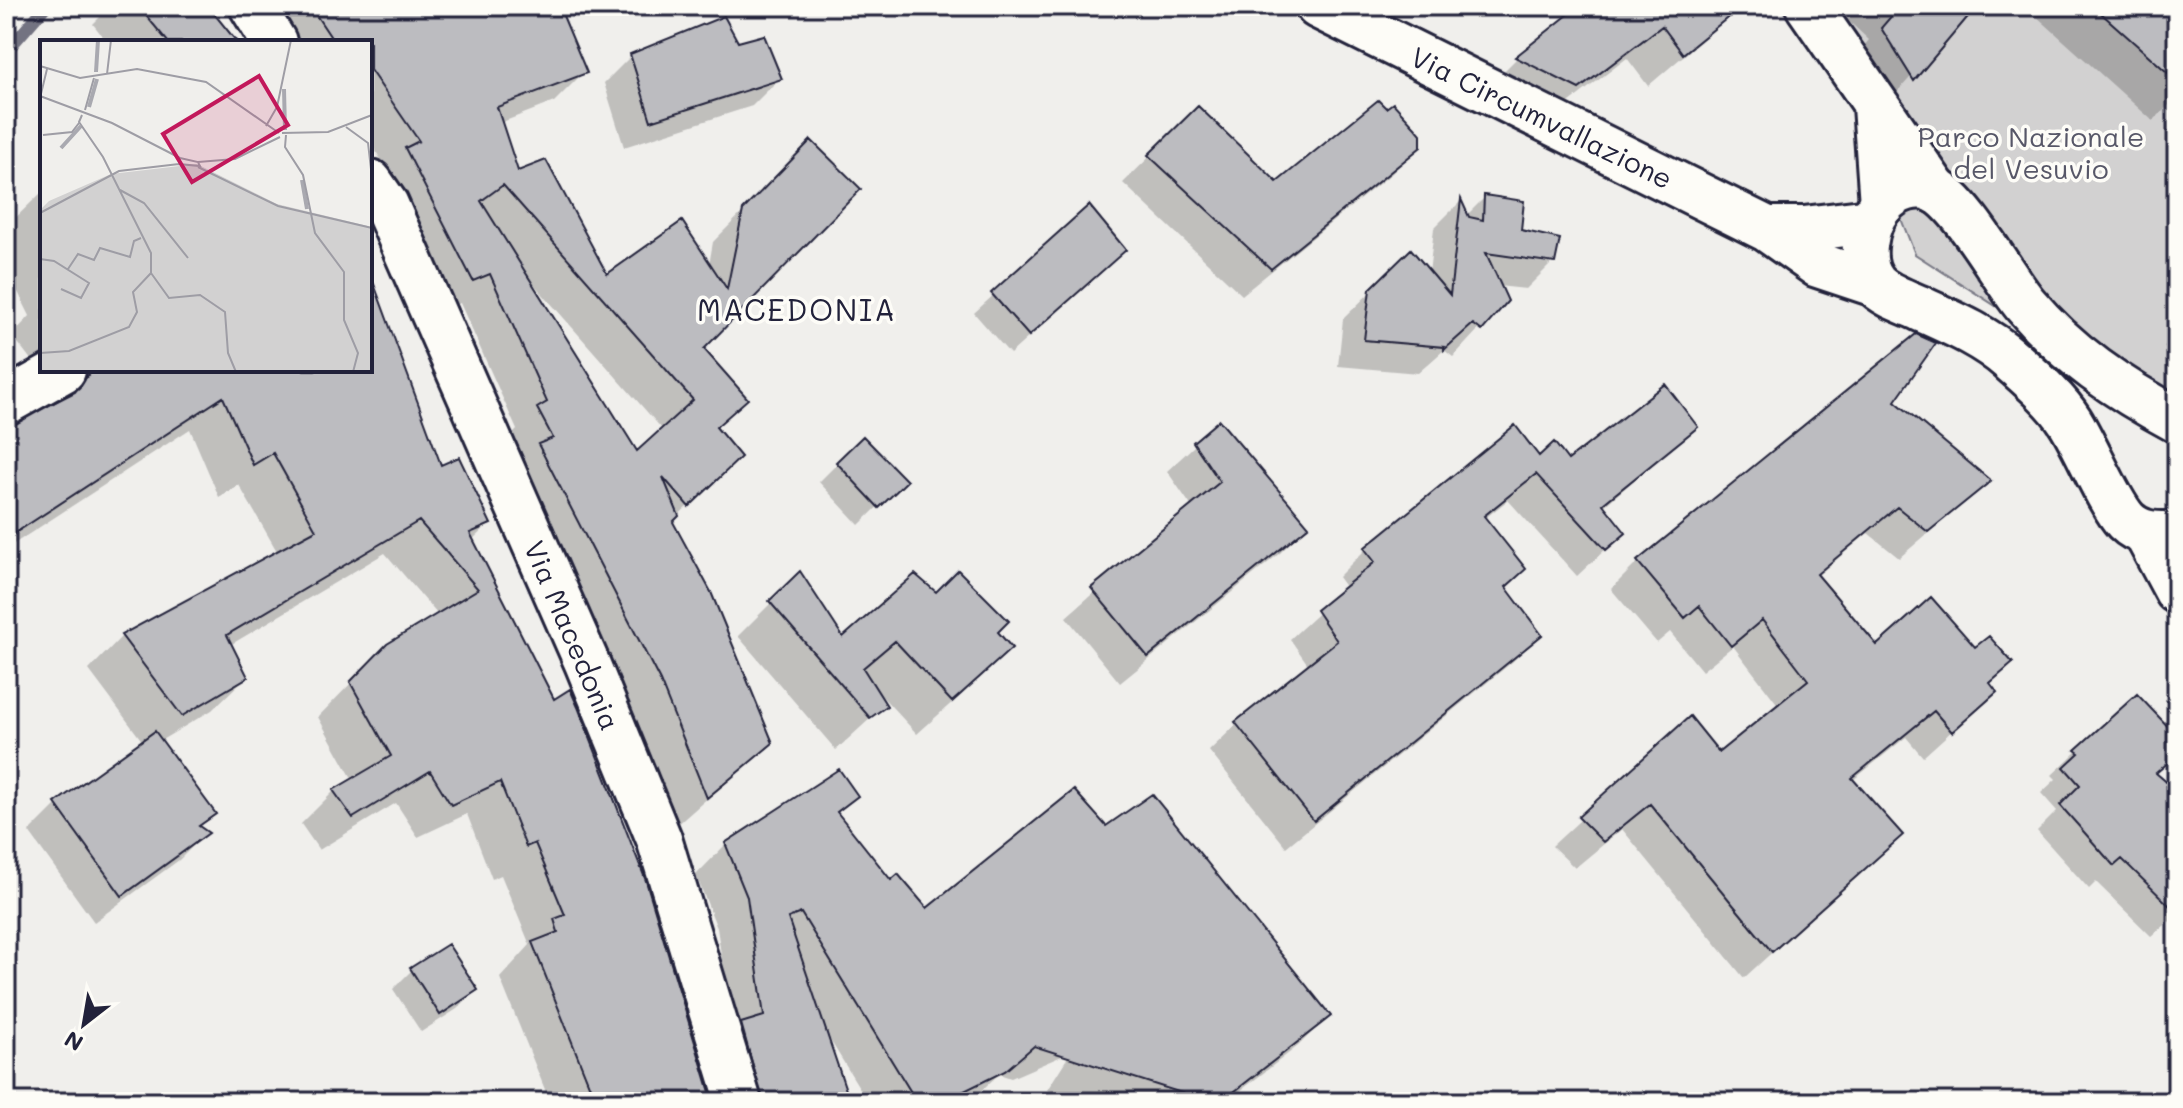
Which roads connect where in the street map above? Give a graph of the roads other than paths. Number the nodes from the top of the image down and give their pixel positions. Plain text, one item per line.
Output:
1 (252, 6) edge
2 (1318, 6) edge
3 (1808, 6) edge
4 (273, 40) edge
5 (1875, 106) junction
6 (1936, 191) junction
7 (375, 201) edge
8 (1876, 213) junction
9 (1767, 229) junction
10 (1875, 284) junction
11 (59, 372) edge
12 (6, 402) edge
13 (2177, 420) edge
14 (2162, 534) edge
15 (2177, 591) edge
16 (739, 1102) edge

1 - 4 main road
2 - 9 main road, Via Circumvallazione
3 - 5 main road
5 - 6 main road
5 - 8 main road
6 - 8 main road
6 - 13 main road
7 - 16 main road, Via Macedonia
8 - 9 main road, Via Circumvallazione
8 - 10 main road
9 - 10 main road, Via Circumvallazione
10 - 14 main road, Via Circumvallazione
11 - 12 main road
14 - 15 main road, Via Circumvallazione

